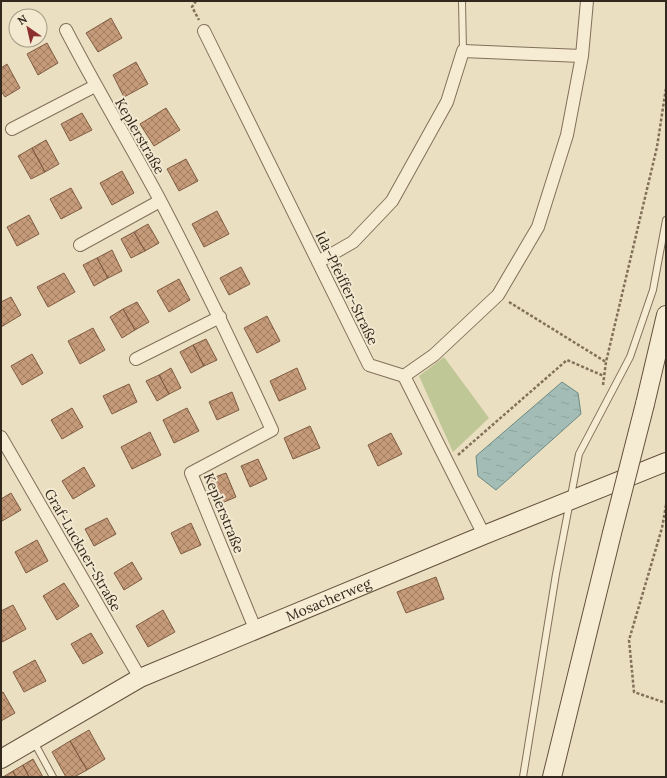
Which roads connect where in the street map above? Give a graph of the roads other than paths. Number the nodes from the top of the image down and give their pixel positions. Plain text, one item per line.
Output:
1 (462, 1) edge
2 (587, 1) edge
3 (66, 30) dead end
4 (204, 31) road end
5 (462, 52) junction
6 (582, 56) junction
7 (95, 86) junction
8 (12, 129) dead end
9 (160, 201) junction
10 (666, 220) edge
11 (80, 245) dead end
12 (318, 262) junction
13 (666, 315) edge
14 (220, 317) junction
15 (136, 358) dead end
16 (404, 376) junction
17 (1, 437) edge
18 (666, 462) edge
19 (570, 500) junction
20 (484, 535) junction
21 (256, 631) junction
22 (140, 678) junction
23 (33, 740) junction
24 (1, 759) edge
25 (53, 777) edge
26 (523, 777) edge
27 (552, 777) edge

1 - 5 lane
2 - 6 street
3 - 7 street, Keplerstraße
4 - 12 street, Ida-Pfeiffer-Straße
5 - 6 street
5 - 12 street
6 - 16 street
7 - 8 street
7 - 9 street, Keplerstraße
9 - 11 street
9 - 14 street, Keplerstraße
10 - 19 lane
12 - 16 street, Ida-Pfeiffer-Straße
13 - 27 street, bridge
14 - 15 street
14 - 21 street, Keplerstraße
16 - 20 street
17 - 22 street, Graf-Luckner-Straße
18 - 19 street, Mosacherweg
19 - 20 street, Mosacherweg
19 - 26 lane
20 - 21 street, Mosacherweg
21 - 22 street, Mosacherweg
22 - 23 street, Mosacherweg
23 - 24 street, Mosacherweg
23 - 25 lane

